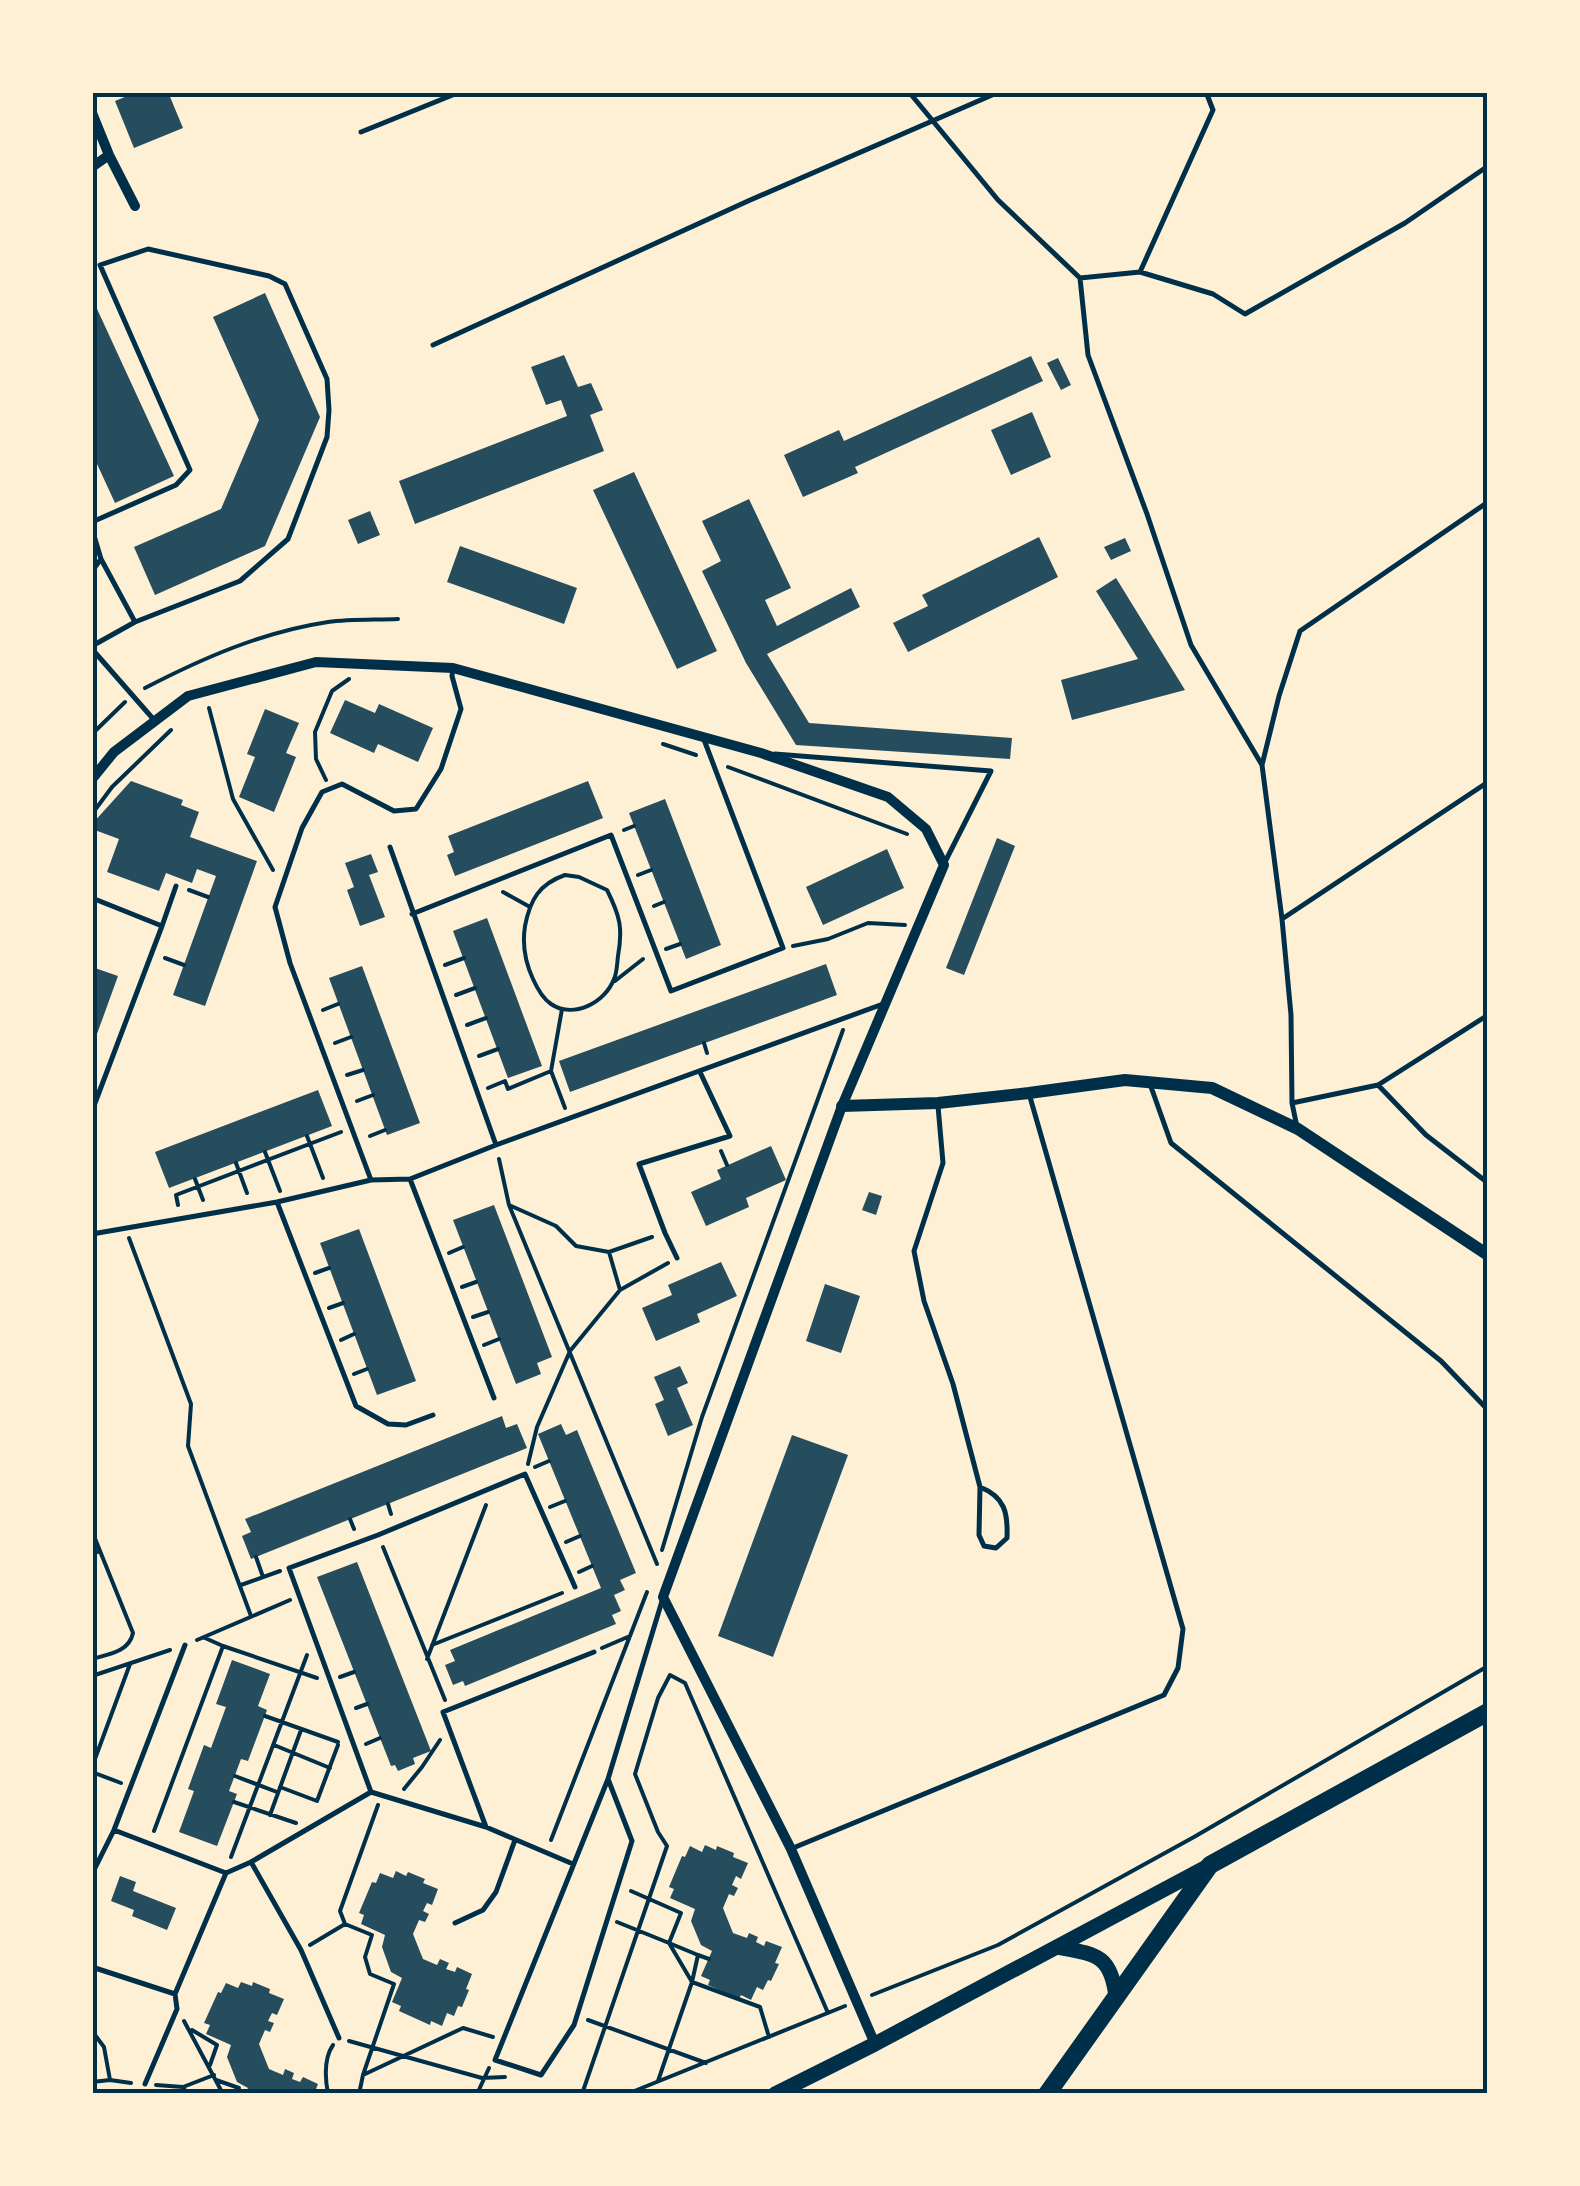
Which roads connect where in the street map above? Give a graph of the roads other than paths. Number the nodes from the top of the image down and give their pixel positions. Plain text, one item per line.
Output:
1 (460, 92) edge
2 (909, 92) edge
3 (999, 92) edge
4 (1206, 92) edge
5 (92, 113) edge
6 (930, 121) junction
7 (362, 132) dead end
8 (109, 154) junction
9 (1488, 166) edge
10 (92, 167) edge
11 (136, 206) dead end
12 (1140, 272) junction
13 (1080, 278) junction
14 (433, 345) dead end
15 (1488, 502) edge
16 (92, 526) edge
17 (101, 559) junction
18 (92, 570) edge
19 (135, 622) junction
20 (92, 648) edge
21 (453, 668) junction
22 (155, 721) junction
23 (703, 737) junction
24 (761, 753) junction
25 (1262, 765) junction
26 (92, 779) edge
27 (1488, 782) edge
28 (390, 848) dead end
29 (944, 865) junction
30 (176, 886) road end
31 (92, 898) edge
32 (412, 914) junction
33 (1282, 918) junction
34 (162, 926) junction
35 (883, 1004) junction
36 (1488, 1015) edge
37 (700, 1072) junction
38 (1149, 1082) junction
39 (1378, 1086) junction
40 (1029, 1094) junction
41 (938, 1103) junction
42 (1292, 1103) junction
43 (842, 1106) junction
44 (92, 1111) edge
45 (1298, 1130) junction
46 (496, 1145) junction
47 (410, 1179) junction
48 (370, 1180) junction
49 (1488, 1183) edge
50 (280, 1201) junction
51 (92, 1234) edge
52 (1488, 1255) edge
53 (677, 1258) road end
54 (494, 1398) dead end
55 (1488, 1410) edge
56 (433, 1415) dead end
57 (980, 1486) junction
58 (575, 1587) road end
59 (663, 1597) junction
60 (185, 1645) road end
61 (594, 1652) road end
62 (1488, 1712) edge
63 (608, 1779) junction
64 (371, 1792) junction
65 (486, 1826) junction
66 (114, 1830) junction
67 (515, 1840) junction
68 (791, 1850) junction
69 (251, 1862) junction
70 (573, 1864) junction
71 (1210, 1865) junction
72 (226, 1873) junction
73 (92, 1874) edge
74 (455, 1924) dead end
75 (1057, 1947) junction
76 (92, 1967) edge
77 (176, 1994) junction
78 (1116, 1996) junction
79 (339, 2038) road end
80 (876, 2044) junction
81 (145, 2084) road end
82 (776, 2094) edge
83 (1046, 2094) edge

1 - 7 lane
2 - 6 lane
3 - 6 lane
4 - 12 lane
5 - 8 street
6 - 13 lane
6 - 14 lane
8 - 10 street
8 - 11 street
9 - 12 lane
12 - 13 lane
13 - 25 lane
15 - 25 lane
16 - 17 lane
16 - 19 lane
17 - 18 lane
17 - 19 lane
19 - 20 lane
20 - 22 lane
21 - 22 street
21 - 23 street
21 - 48 lane
22 - 26 street
23 - 24 street
23 - 32 lane
24 - 29 street
24 - 29 lane
25 - 33 lane
27 - 33 lane
28 - 32 lane
29 - 35 street
30 - 34 lane
31 - 34 lane
32 - 46 lane
33 - 42 lane
34 - 44 lane
35 - 37 lane
35 - 43 street
36 - 39 lane
37 - 46 lane
37 - 53 lane
38 - 40 street
38 - 45 street
38 - 55 lane
39 - 42 lane
39 - 49 lane
40 - 41 street
40 - 68 lane
41 - 43 street
41 - 57 lane
42 - 45 lane
43 - 59 street
45 - 52 street
46 - 47 lane
47 - 48 lane
47 - 54 lane
48 - 50 lane
50 - 51 lane
50 - 56 lane
57 - 57 lane
58 - 64 lane
59 - 63 lane
59 - 68 street
60 - 66 lane
61 - 65 lane
62 - 71 main road
63 - 70 lane
63 - 70 lane
64 - 65 lane
64 - 69 lane
65 - 67 lane
66 - 72 lane
66 - 73 lane
67 - 70 lane
67 - 74 lane
68 - 80 street
69 - 72 lane
69 - 79 lane
71 - 75 main road
71 - 78 main road
72 - 77 lane
75 - 78 main road
75 - 80 main road
76 - 77 lane
77 - 81 lane
78 - 83 main road
80 - 82 main road

